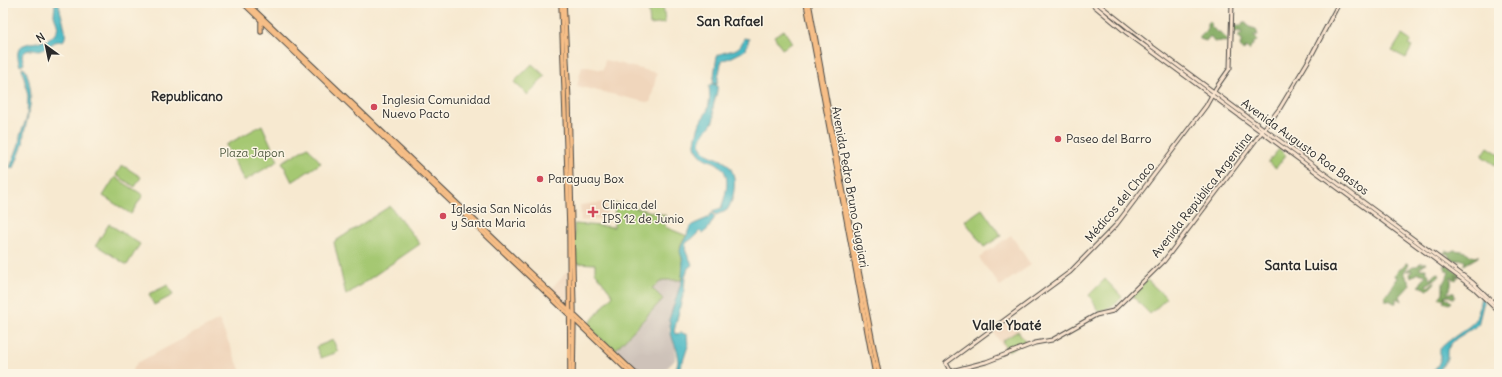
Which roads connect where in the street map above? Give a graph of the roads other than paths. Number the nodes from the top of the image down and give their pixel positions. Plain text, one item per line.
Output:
1 (243, 3) edge
2 (247, 3) edge
3 (562, 3) edge
4 (806, 3) edge
5 (810, 3) edge
6 (1091, 3) edge
7 (1097, 3) edge
8 (1232, 3) edge
9 (1339, 3) edge
10 (261, 21) junction
11 (261, 32) dead end
12 (1214, 93) junction
13 (1263, 130) junction
14 (430, 180) junction
15 (1490, 302) junction
16 (1499, 308) edge
17 (1499, 312) edge
18 (571, 316) junction
19 (951, 372) junction
20 (570, 374) edge
21 (573, 374) edge
22 (631, 374) edge
23 (636, 374) edge
24 (875, 374) edge
25 (879, 374) edge
26 (940, 374) edge

1 - 10 main road
2 - 14 main road
3 - 18 main road
4 - 24 main road, Avenida Pedro Bruno Guggiari
5 - 25 main road, Avenida Pedro Bruno Guggiari
6 - 12 main road
7 - 12 main road
8 - 12 main road, Médicos del Chaco
9 - 13 main road, Avenida República Argentina
10 - 11 main road
10 - 14 main road
12 - 13 main road, Avenida Augusto Roa Bastos
12 - 19 main road, Médicos del Chaco
13 - 15 main road, Avenida Augusto Roa Bastos
13 - 19 main road, Avenida República Argentina
14 - 18 main road
15 - 16 main road, Avenida Augusto Roa Bastos
15 - 17 main road, Avenida Augusto Roa Bastos
18 - 20 main road
18 - 21 main road
18 - 22 main road
18 - 23 main road
19 - 26 main road, Avenida República Argentina

